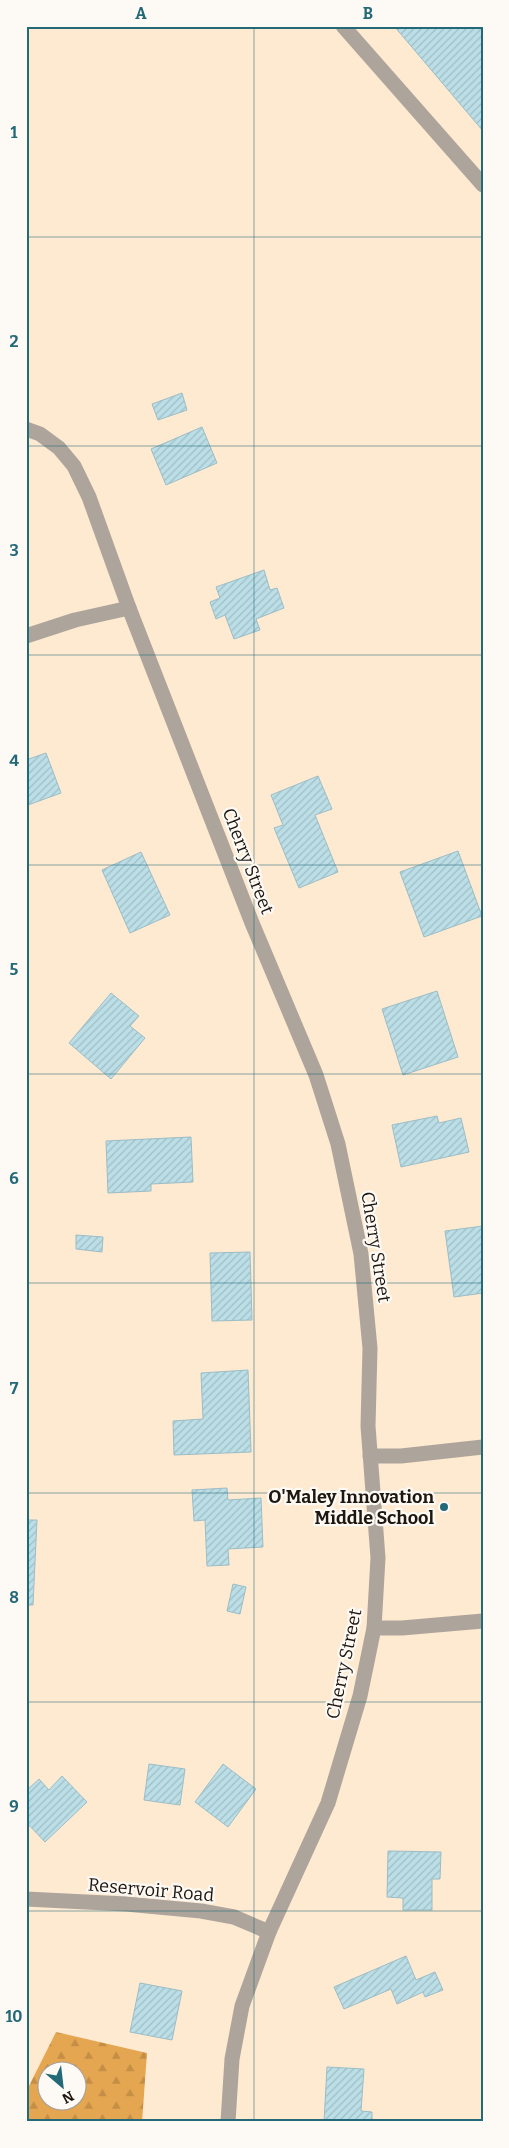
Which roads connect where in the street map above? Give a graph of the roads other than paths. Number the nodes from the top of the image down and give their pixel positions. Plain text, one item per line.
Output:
1 (343, 26) edge
2 (483, 184) edge
3 (26, 429) edge
4 (129, 608) junction
5 (26, 636) edge
6 (483, 1447) edge
7 (370, 1456) junction
8 (483, 1621) edge
9 (374, 1628) junction
10 (26, 1899) edge
11 (269, 1932) junction
12 (228, 2122) edge

1 - 2 street
3 - 4 street, Cherry Street
4 - 5 street
4 - 7 street, Cherry Street
6 - 7 street
7 - 9 street, Cherry Street
8 - 9 street
9 - 11 street, Cherry Street
10 - 11 street, Reservoir Road
11 - 12 street, Cherry Street

